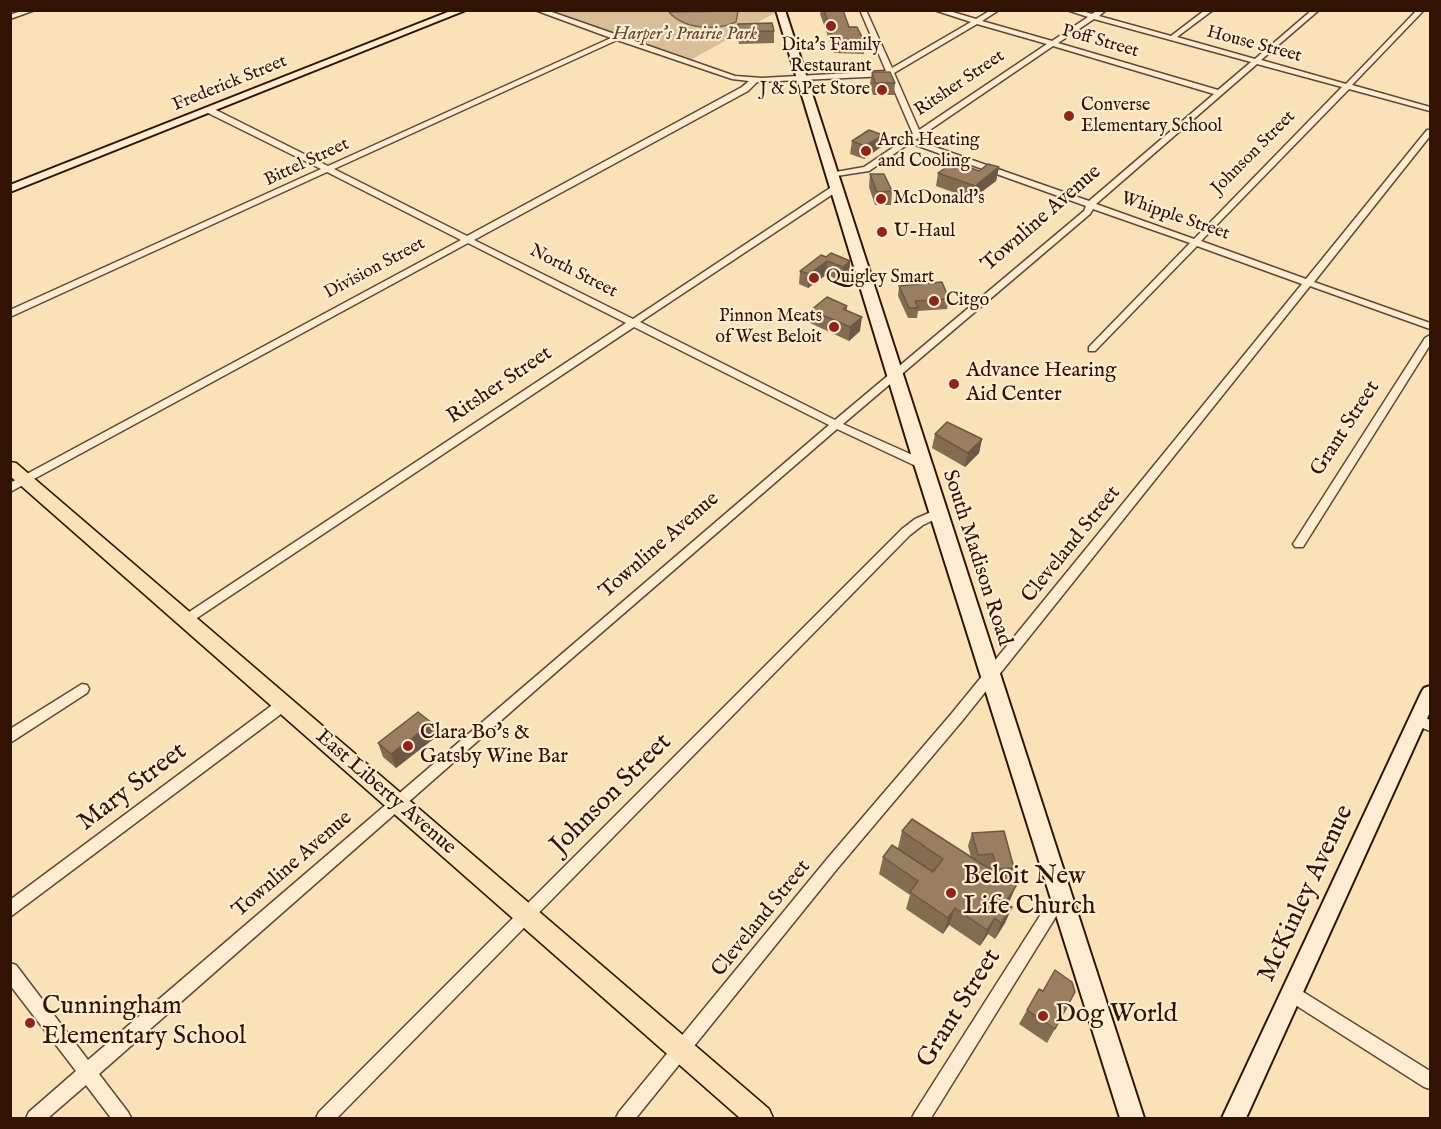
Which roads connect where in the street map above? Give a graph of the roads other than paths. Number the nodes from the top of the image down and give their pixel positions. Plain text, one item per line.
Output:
1 (32, 10) edge
2 (462, 10) edge
3 (538, 10) edge
4 (780, 10) edge
5 (863, 10) edge
6 (937, 10) edge
7 (996, 10) edge
8 (1070, 10) edge
9 (1102, 10) edge
10 (1209, 10) edge
11 (1316, 10) edge
12 (1421, 10) edge
13 (10, 17) edge
14 (1093, 17) junction
15 (977, 22) junction
16 (616, 38) junction
17 (1172, 38) junction
18 (1053, 44) junction
19 (1256, 61) junction
20 (891, 73) junction
21 (802, 78) junction
22 (755, 80) junction
23 (1348, 86) junction
24 (1220, 93) junction
25 (1431, 109) edge
26 (209, 110) junction
27 (1431, 132) edge
28 (917, 134) junction
29 (909, 140) junction
30 (328, 170) junction
31 (834, 181) junction
32 (10, 189) edge
33 (1091, 205) junction
34 (468, 239) junction
35 (1194, 242) junction
36 (1310, 283) junction
37 (10, 314) edge
38 (634, 323) junction
39 (1431, 326) edge
40 (1431, 338) edge
41 (1092, 349) dead end
42 (894, 374) junction
43 (835, 424) junction
44 (922, 464) junction
45 (10, 467) edge
46 (18, 484) edge
47 (938, 513) junction
48 (1299, 544) dead end
49 (187, 619) junction
50 (990, 676) junction
51 (82, 688) dead end
52 (1431, 693) edge
53 (284, 704) junction
54 (1424, 723) edge
55 (10, 737) edge
56 (396, 801) junction
57 (1060, 897) junction
58 (10, 910) edge
59 (525, 918) junction
60 (10, 971) edge
61 (1292, 993) junction
62 (680, 1050) junction
63 (88, 1072) junction
64 (1431, 1081) edge
65 (35, 1119) edge
66 (122, 1119) edge
67 (326, 1119) edge
68 (625, 1119) edge
69 (760, 1119) edge
70 (921, 1119) edge
71 (1132, 1119) edge
72 (1234, 1119) edge

1 - 13 street
2 - 26 main road, Frederick Street
3 - 16 street
4 - 21 main road, South Madison Road
5 - 20 street
6 - 15 street, Poff Street
7 - 15 street
8 - 14 street, House Street
9 - 14 street, Ritsher Street
10 - 17 street
11 - 19 street, Townline Avenue
12 - 23 street, Johnson Street
14 - 17 street, House Street
14 - 18 street, Ritsher Street
15 - 18 street, Poff Street
15 - 20 street
16 - 22 street
16 - 30 street, Bittel Street
17 - 19 street, House Street
18 - 24 street, Poff Street
18 - 28 street, Ritsher Street
19 - 23 street, House Street
19 - 24 street, Townline Avenue
20 - 21 street
20 - 28 street
21 - 22 street
21 - 31 main road, South Madison Road
22 - 34 street, Division Street
23 - 25 street, House Street
23 - 35 street, Johnson Street
24 - 33 street, Townline Avenue
26 - 30 street, North Street
26 - 32 main road, Frederick Street
27 - 36 street, Cleveland Street
28 - 29 street, Ritsher Street
29 - 31 street, Ritsher Street
29 - 33 street, Whipple Street
30 - 34 street, North Street
30 - 37 street, Bittel Street
31 - 38 street, Ritsher Street
31 - 42 main road, South Madison Road
33 - 35 street, Whipple Street
33 - 42 street, Townline Avenue
34 - 38 street, North Street
34 - 46 street, Division Street
35 - 36 street, Whipple Street
35 - 41 street, Johnson Street
36 - 39 street, Whipple Street
36 - 50 street, Cleveland Street
38 - 43 street, North Street
38 - 49 street, Ritsher Street
40 - 48 street, Grant Street
42 - 43 street, Townline Avenue
42 - 44 main road, South Madison Road
43 - 44 street, North Street
43 - 56 street, Townline Avenue
44 - 47 main road, South Madison Road
45 - 46 main road, East Liberty Avenue
46 - 49 main road, East Liberty Avenue
47 - 50 main road, South Madison Road
47 - 59 street, Johnson Street
49 - 53 main road, East Liberty Avenue
50 - 57 main road, South Madison Road
50 - 62 street, Cleveland Street
51 - 55 street
52 - 54 main road, McKinley Avenue
53 - 56 main road, East Liberty Avenue
53 - 58 street, Mary Street
54 - 61 main road, McKinley Avenue
56 - 59 main road, East Liberty Avenue
56 - 63 street, Townline Avenue
57 - 70 street, Grant Street
57 - 71 main road, South Madison Road
59 - 62 main road, East Liberty Avenue
59 - 67 street, Johnson Street
60 - 63 street
61 - 64 street
61 - 72 main road, McKinley Avenue
62 - 68 street, Cleveland Street
62 - 69 main road, East Liberty Avenue
63 - 65 street, Townline Avenue
63 - 66 street

